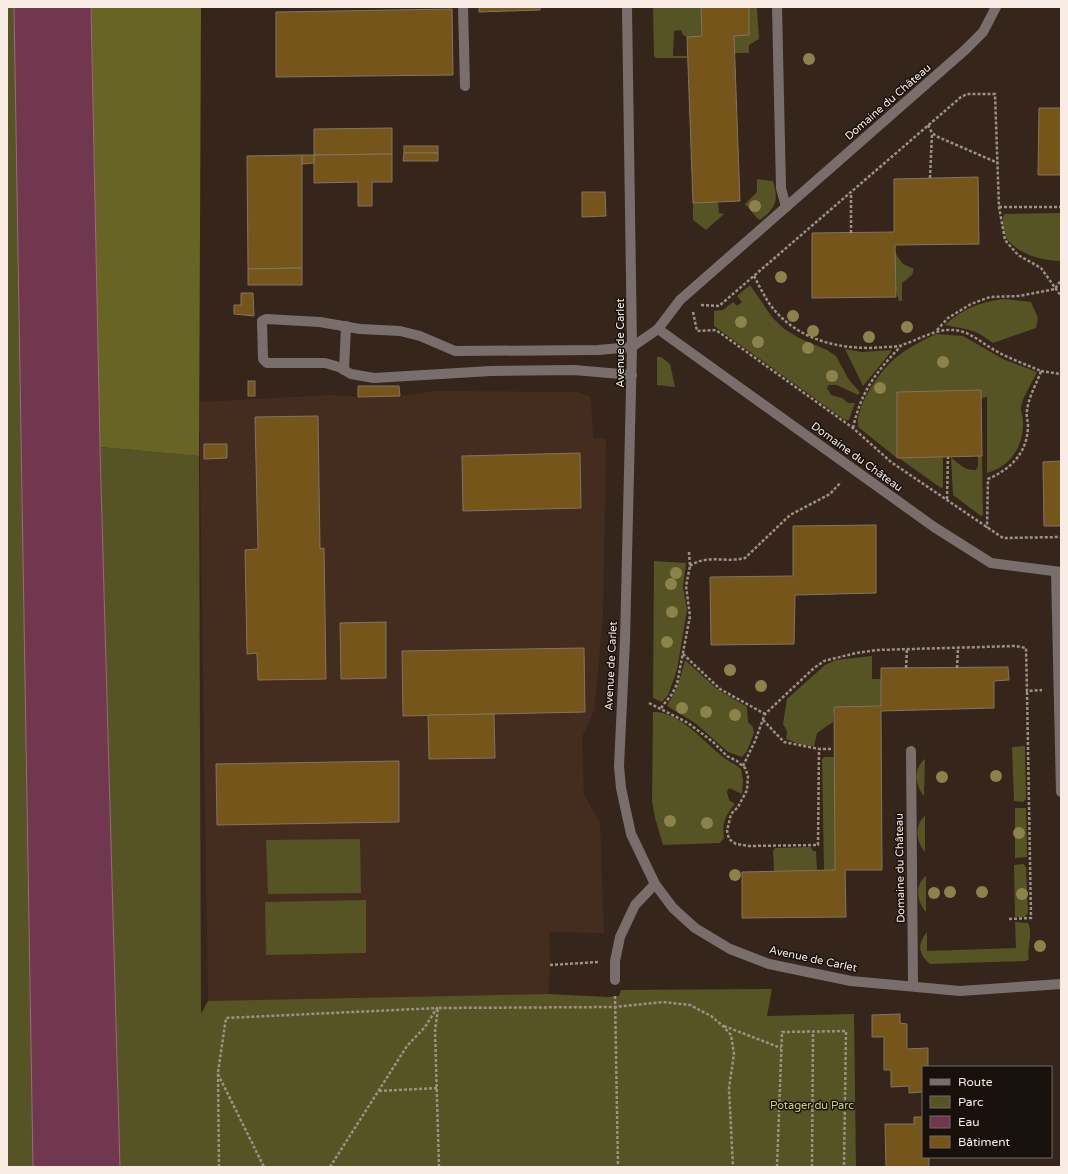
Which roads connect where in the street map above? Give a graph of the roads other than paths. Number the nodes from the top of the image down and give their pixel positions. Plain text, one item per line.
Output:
1 (463, 7) edge
2 (627, 7) edge
3 (777, 7) edge
4 (996, 7) edge
5 (465, 86) dead end
6 (786, 207) junction
7 (346, 326) junction
8 (658, 329) junction
9 (632, 347) junction
10 (344, 370) junction
11 (632, 375) junction
12 (1059, 572) edge
13 (911, 750) dead end
14 (1061, 792) edge
15 (655, 884) junction
16 (615, 980) road end
17 (1061, 984) edge
18 (913, 986) junction

1 - 5 street
2 - 9 street, Avenue de Carlet
3 - 6 street
4 - 6 street, Domaine du Château
6 - 8 street, Domaine du Château
7 - 9 street
7 - 10 street
7 - 10 street
8 - 9 street, Domaine du Château
8 - 12 street, Domaine du Château
9 - 11 street, Avenue de Carlet
10 - 11 street
11 - 15 street, Avenue de Carlet
12 - 14 street, Domaine du Château
13 - 18 street, Domaine du Château
15 - 16 street
15 - 18 street, Avenue de Carlet
17 - 18 street, Avenue de Carlet

